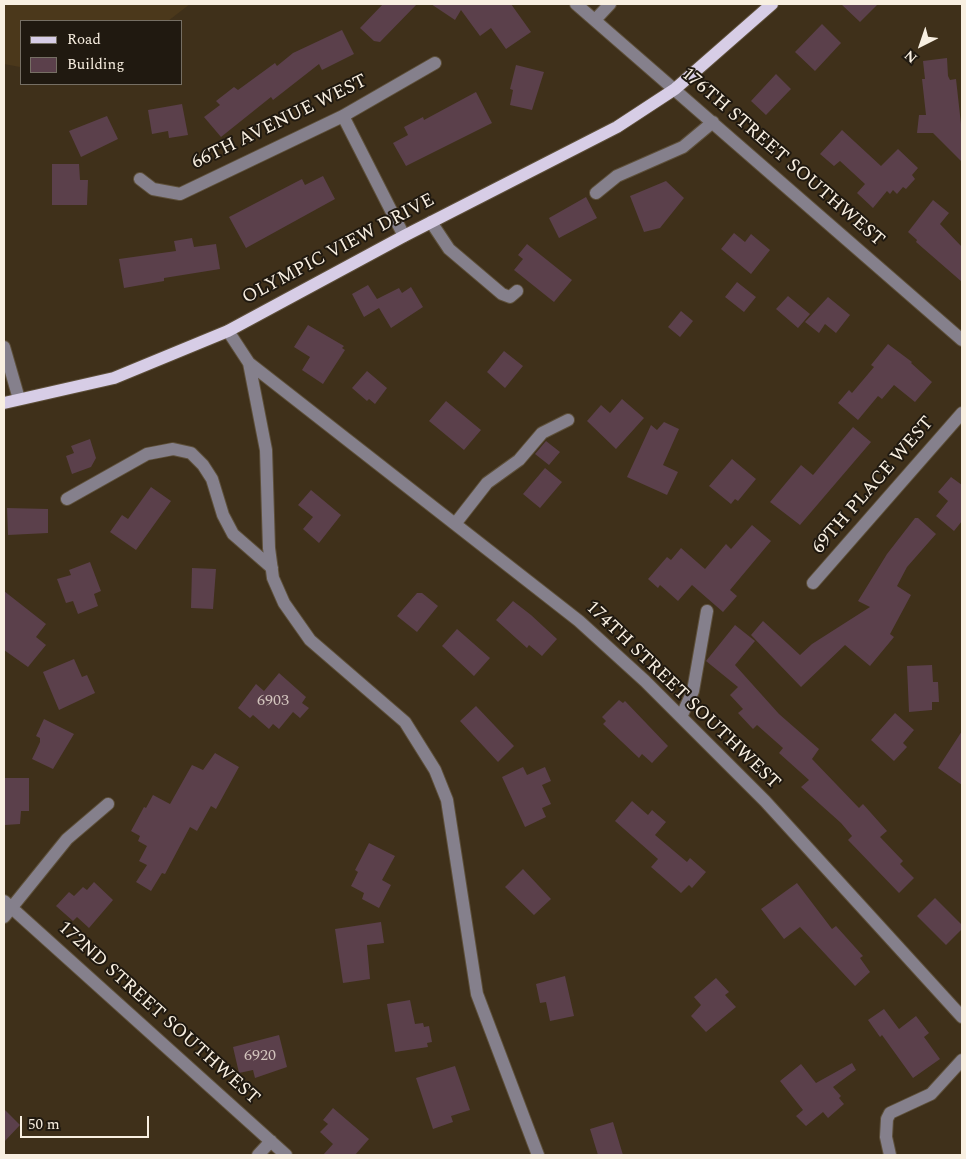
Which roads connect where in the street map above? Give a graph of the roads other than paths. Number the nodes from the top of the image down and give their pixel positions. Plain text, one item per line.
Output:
1 (576, 4) edge
2 (610, 4) edge
3 (772, 4) edge
4 (595, 20) junction
5 (435, 63) dead end
6 (675, 89) junction
7 (343, 116) junction
8 (713, 122) junction
9 (140, 179) dead end
10 (596, 193) dead end
11 (430, 222) junction
12 (404, 236) junction
13 (517, 291) dead end
14 (228, 331) junction
15 (962, 340) edge
16 (4, 347) edge
17 (249, 363) junction
18 (19, 399) junction
19 (4, 403) edge
20 (962, 413) edge
21 (568, 420) dead end
22 (67, 499) dead end
23 (455, 524) junction
24 (272, 568) junction
25 (813, 583) dead end
26 (707, 611) dead end
27 (681, 717) junction
28 (108, 804) dead end
29 (6, 908) edge
30 (961, 1014) edge
31 (962, 1060) edge
32 (271, 1141) junction
33 (258, 1155) edge
34 (286, 1155) edge
35 (538, 1155) edge
36 (890, 1155) edge

1 - 4 street, 176TH STREET SOUTHWEST
2 - 4 street
3 - 6 main road, OLYMPIC VIEW DRIVE
4 - 6 street, 176TH STREET SOUTHWEST
5 - 7 street, 66TH AVENUE WEST
6 - 8 street, 176TH STREET SOUTHWEST
6 - 11 main road, OLYMPIC VIEW DRIVE
7 - 9 street, 66TH AVENUE WEST
7 - 12 street
8 - 10 street
8 - 15 street, 176TH STREET SOUTHWEST
11 - 12 main road, OLYMPIC VIEW DRIVE
11 - 13 street
12 - 14 main road, OLYMPIC VIEW DRIVE
14 - 17 street
14 - 18 main road, OLYMPIC VIEW DRIVE
16 - 18 street
17 - 23 street, 174TH STREET SOUTHWEST
17 - 24 street
18 - 19 main road, OLYMPIC VIEW DRIVE
20 - 25 street, 69TH PLACE WEST
21 - 23 street
22 - 24 street
23 - 27 street, 174TH STREET SOUTHWEST
24 - 35 street
26 - 27 street
27 - 30 street, 174TH STREET SOUTHWEST
28 - 29 street
29 - 32 street, 172ND STREET SOUTHWEST
31 - 36 street
32 - 33 street
32 - 34 street, 172ND STREET SOUTHWEST

